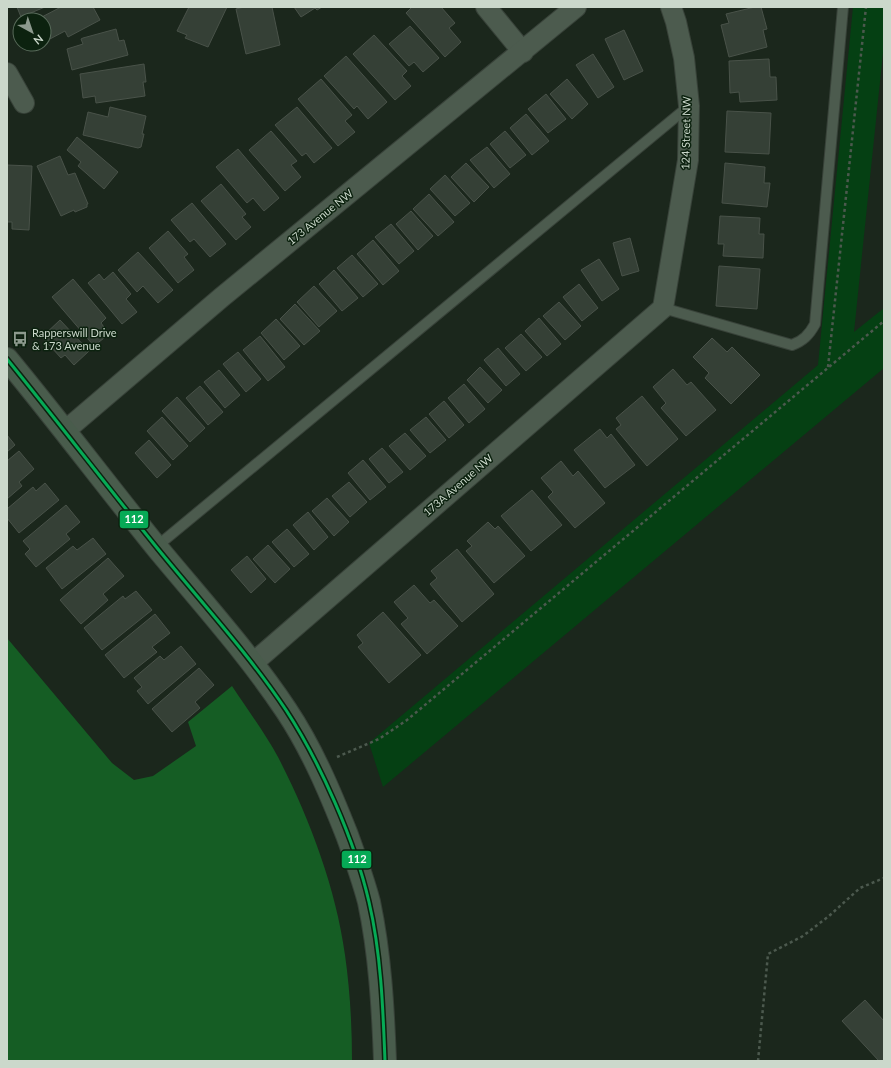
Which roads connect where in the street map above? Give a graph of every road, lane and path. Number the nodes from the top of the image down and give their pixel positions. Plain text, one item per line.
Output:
1 (486, 7) edge
2 (576, 7) edge
3 (671, 7) edge
4 (842, 7) edge
5 (866, 7) edge
6 (523, 52) junction
7 (7, 73) edge
8 (24, 103) dead end
9 (689, 106) junction
10 (663, 308) junction
11 (884, 321) edge
12 (7, 359) edge
13 (828, 367) junction
14 (66, 430) junction
15 (156, 547) junction
16 (253, 663) junction
17 (318, 766) junction
18 (884, 878) edge
19 (385, 1061) edge
20 (758, 1061) edge

1 - 6 street
2 - 6 street, 173 Avenue NW
3 - 9 street, 124 Street NW
4 - 10 lane
5 - 13 path
6 - 14 street, 173 Avenue NW
7 - 8 street
9 - 10 street, 124 Street NW
9 - 15 lane
10 - 16 street, 173A Avenue NW
11 - 13 path
12 - 14 street
13 - 17 path
14 - 15 street
15 - 16 street
16 - 17 street
17 - 19 street
18 - 20 path

